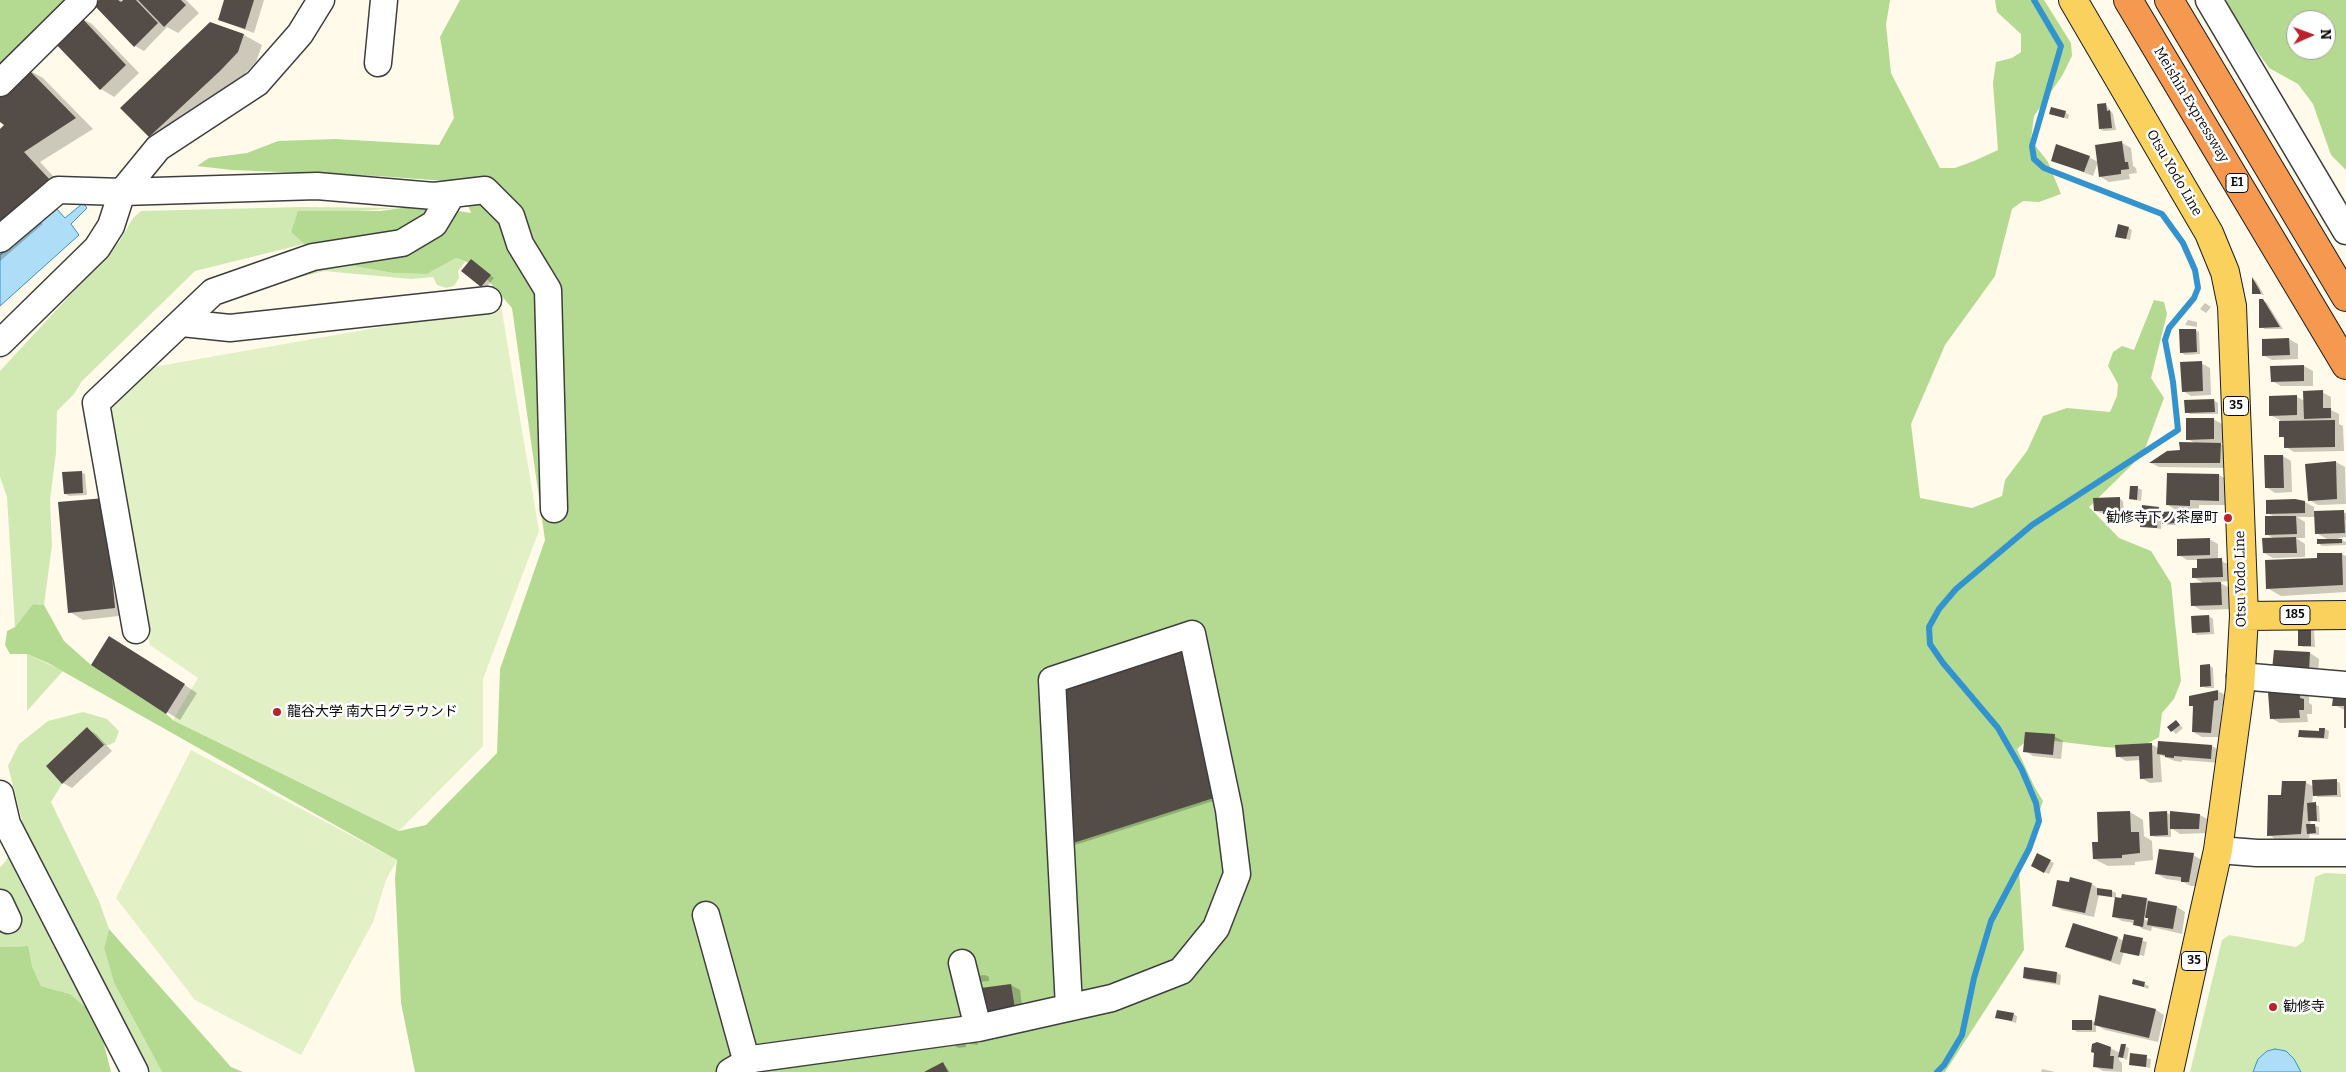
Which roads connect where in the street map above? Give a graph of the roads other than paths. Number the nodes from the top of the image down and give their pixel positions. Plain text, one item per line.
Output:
1 (84, 0) edge
2 (321, 0) edge
3 (384, 0) edge
4 (2073, 0) edge
5 (2128, 0) edge
6 (2169, 0) edge
7 (2209, 0) edge
8 (378, 63) dead end
9 (0, 83) edge
10 (122, 192) junction
11 (452, 194) junction
12 (2346, 231) edge
13 (0, 239) edge
14 (2346, 297) edge
15 (488, 300) dead end
16 (182, 323) junction
17 (0, 343) edge
18 (2346, 365) edge
19 (554, 509) dead end
20 (2346, 615) edge
21 (2244, 616) junction
22 (136, 630) dead end
23 (2240, 676) junction
24 (2346, 685) edge
25 (0, 794) edge
26 (2218, 850) junction
27 (2346, 853) edge
28 (706, 915) dead end
29 (962, 963) dead end
30 (1069, 1007) junction
31 (978, 1028) junction
32 (738, 1067) edge
33 (135, 1072) edge
34 (2169, 1072) edge

1 - 9 street
2 - 10 street
3 - 8 street
4 - 21 main road, Otsu Yodo Line / 35
5 - 18 highway, Meishin Expressway / E1
6 - 14 highway
7 - 12 street
10 - 11 street
10 - 13 street
10 - 17 street
11 - 16 street
11 - 19 street
15 - 16 street
16 - 22 street
20 - 21 main road, 185
21 - 23 main road, Otsu Yodo Line / 35
23 - 24 street
23 - 26 main road, Otsu Yodo Line / 35
25 - 33 street
26 - 27 street
26 - 34 main road, Otsu Yodo Line / 35
28 - 32 street
29 - 31 street
30 - 30 street
30 - 31 street
31 - 32 street

